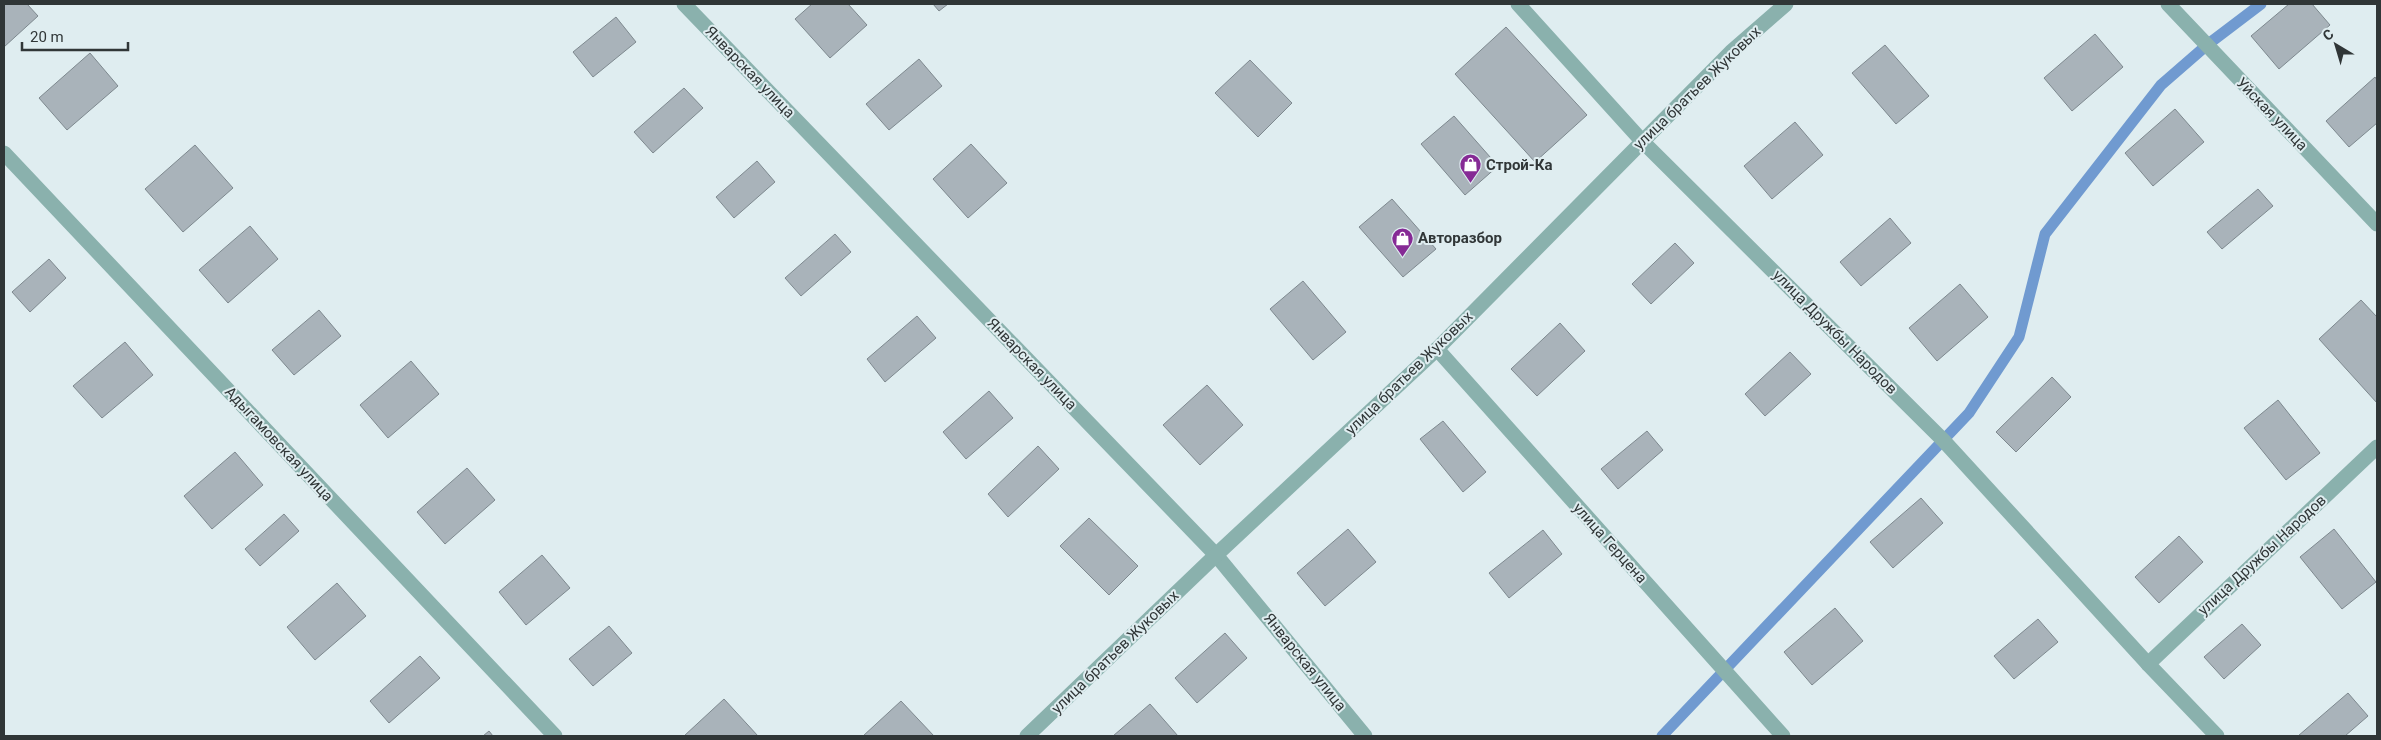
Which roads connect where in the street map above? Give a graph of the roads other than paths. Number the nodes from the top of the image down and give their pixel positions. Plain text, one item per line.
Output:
1 (684, 4) edge
2 (1518, 4) edge
3 (1786, 4) edge
4 (2168, 4) edge
5 (1642, 141) junction
6 (4, 153) edge
7 (2377, 224) edge
8 (1437, 349) junction
9 (2377, 447) edge
10 (1216, 555) junction
11 (2148, 664) junction
12 (555, 736) edge
13 (1027, 736) edge
14 (1365, 736) edge
15 (1783, 736) edge
16 (2217, 736) edge

1 - 10 street, Январская улица
2 - 5 street, улица Дружбы Народов
3 - 5 street, улица братьев Жуковых
4 - 7 street, Уйская улица
5 - 8 street, улица братьев Жуковых
5 - 11 street, улица Дружбы Народов
6 - 12 street, Адыгамовская улица
8 - 10 street, улица братьев Жуковых
8 - 15 street, улица Герцена
9 - 11 street, улица Дружбы Народов
10 - 13 street, улица братьев Жуковых
10 - 14 street, Январская улица
11 - 16 street, улица Дружбы Народов

